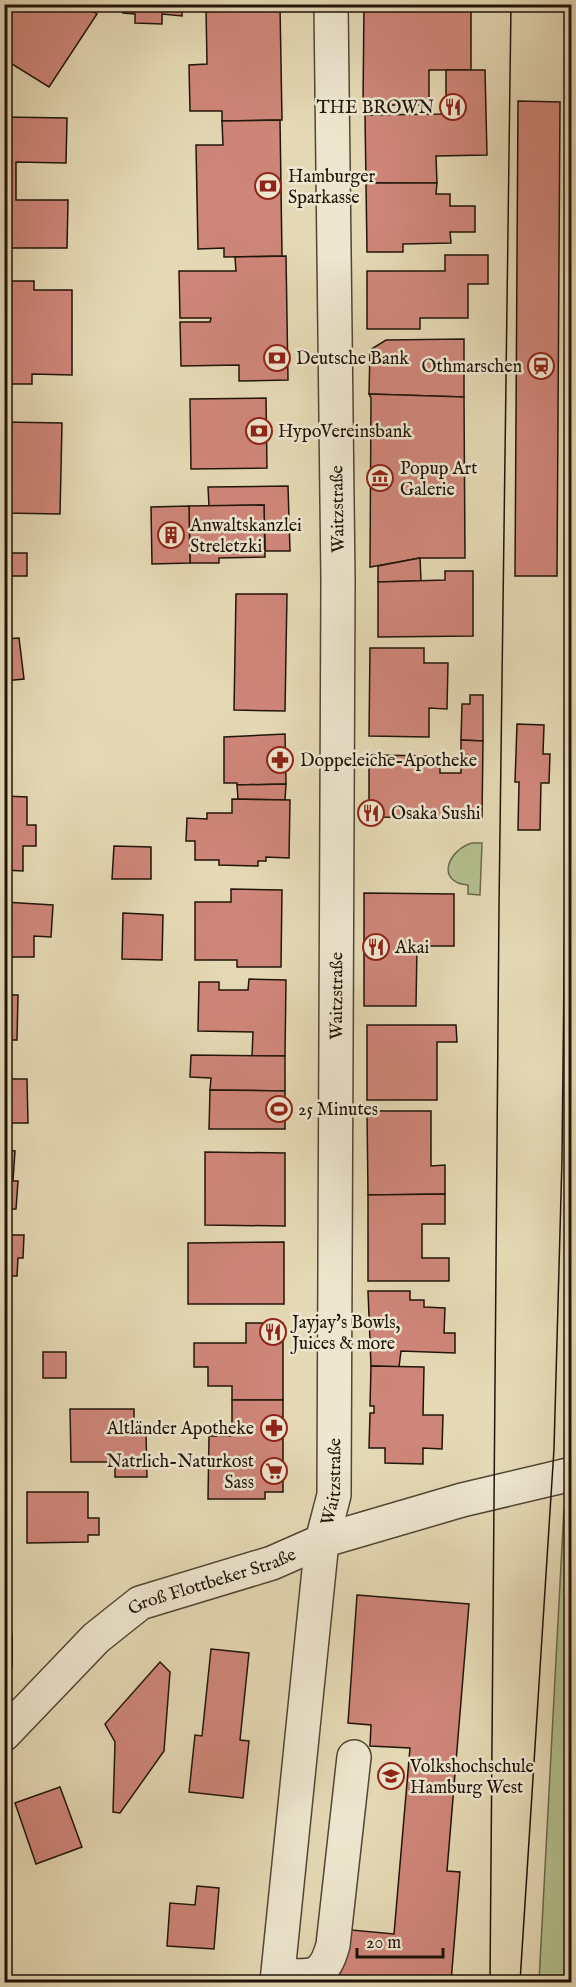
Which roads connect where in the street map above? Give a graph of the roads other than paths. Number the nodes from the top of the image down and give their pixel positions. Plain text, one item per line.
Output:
1 (331, 4) edge
2 (572, 1474) edge
3 (322, 1541) junction
4 (4, 1734) edge
5 (354, 1757) dead end
6 (277, 1979) edge

1 - 3 street, Waitzstraße
2 - 3 street, Groß Flottbeker Straße
3 - 4 street, Groß Flottbeker Straße
3 - 6 street, Waitzstraße
5 - 6 street

